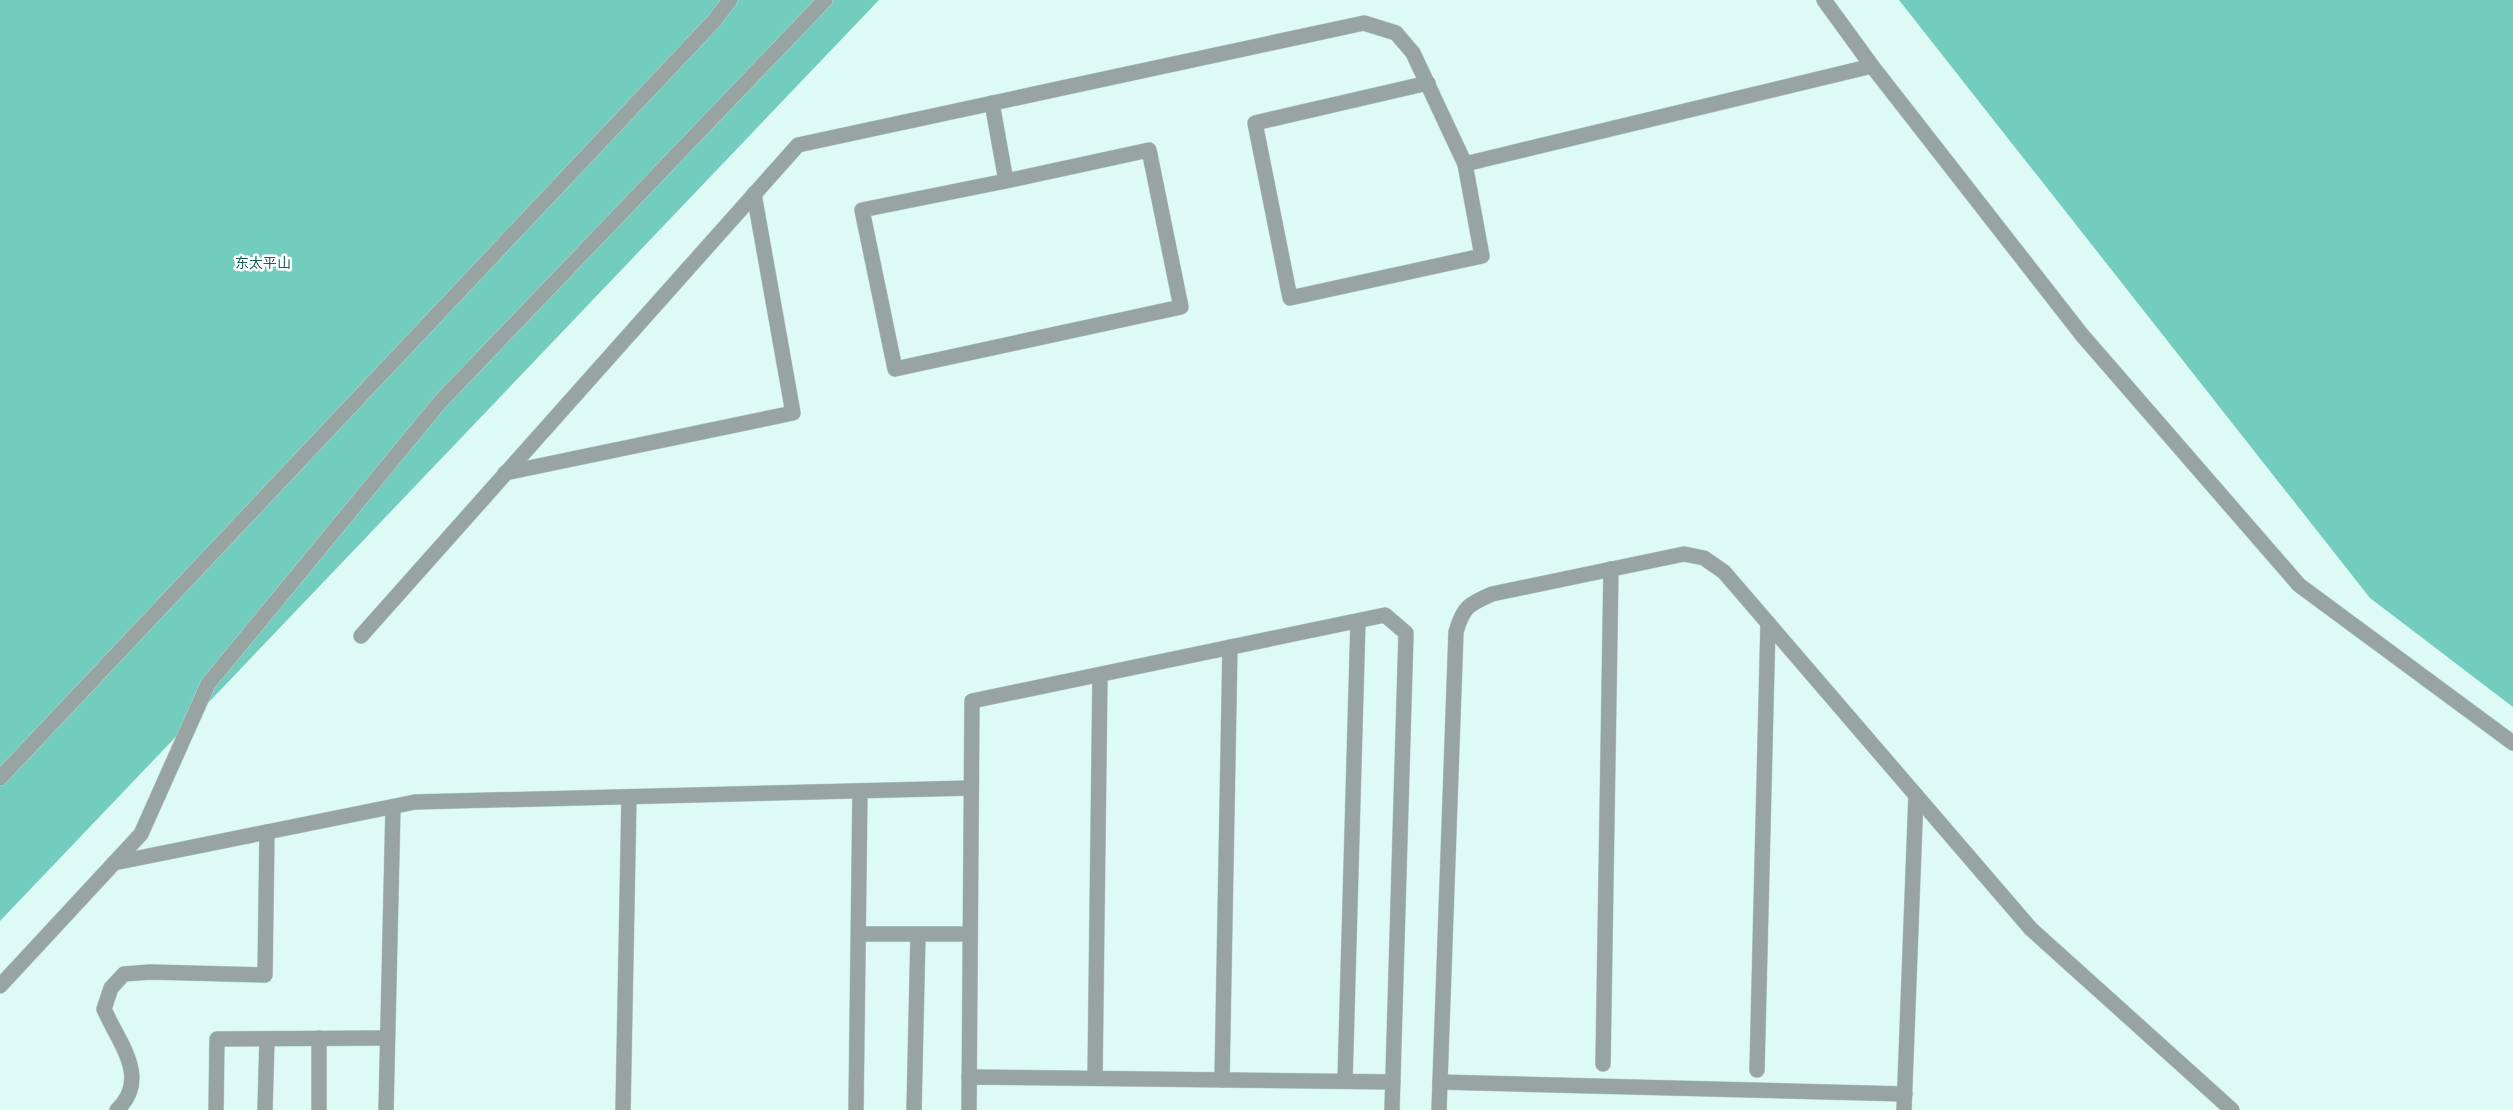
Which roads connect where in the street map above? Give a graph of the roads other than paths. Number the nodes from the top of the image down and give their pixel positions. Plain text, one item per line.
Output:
1 (730, 0) edge
2 (825, 0) edge
3 (1824, 0) edge
4 (1872, 66) junction
5 (1428, 84) junction
6 (992, 103) junction
7 (1465, 164) junction
8 (1006, 181) junction
9 (754, 194) junction
10 (505, 473) junction
11 (1611, 569) junction
12 (1358, 621) junction
13 (1768, 623) junction
14 (361, 636) dead end
15 (1230, 647) junction
16 (1100, 675) junction
17 (2513, 743) edge
18 (0, 778) edge
19 (971, 788) junction
20 (860, 791) junction
21 (1916, 795) junction
22 (629, 797) junction
23 (393, 807) junction
24 (266, 832) junction
25 (114, 863) junction
26 (858, 934) junction
27 (970, 934) junction
28 (918, 935) junction
29 (0, 986) edge
30 (267, 1038) junction
31 (319, 1038) junction
32 (387, 1038) junction
33 (1603, 1064) dead end
34 (1756, 1070) dead end
35 (969, 1077) junction
36 (1095, 1078) junction
37 (1222, 1080) junction
38 (1345, 1081) junction
39 (1393, 1082) junction
40 (1440, 1082) junction
41 (1905, 1094) junction
42 (118, 1110) edge
43 (216, 1110) edge
44 (265, 1110) edge
45 (319, 1110) edge
46 (386, 1110) edge
47 (623, 1110) edge
48 (856, 1110) edge
49 (914, 1110) edge
50 (969, 1110) edge
51 (1392, 1110) edge
52 (1439, 1110) edge
53 (1904, 1110) edge
54 (2232, 1110) edge

1 - 18 street
2 - 25 street
3 - 4 street
4 - 7 street
4 - 17 street
5 - 6 street
5 - 7 street
5 - 7 street
6 - 8 street
6 - 9 street
8 - 8 street
9 - 10 street
9 - 10 street
10 - 14 street
11 - 13 street
11 - 33 street
11 - 40 street
12 - 15 street
12 - 38 street
12 - 39 street
13 - 21 street
13 - 34 street
15 - 16 street
15 - 37 street
16 - 19 street
16 - 36 street
19 - 20 street
19 - 27 street
20 - 22 street
20 - 26 street
21 - 41 street
21 - 54 street
22 - 23 street
22 - 47 street
23 - 24 street
23 - 32 street
24 - 25 street
24 - 42 street
25 - 29 street
26 - 28 street
26 - 48 street
27 - 28 street
27 - 35 street
28 - 49 street
30 - 31 street
30 - 43 street
30 - 44 street
31 - 32 street
31 - 45 street
32 - 46 street
35 - 36 street
35 - 50 street
36 - 37 street
37 - 38 street
38 - 39 street
39 - 51 street
40 - 41 street
40 - 52 street
41 - 53 street

